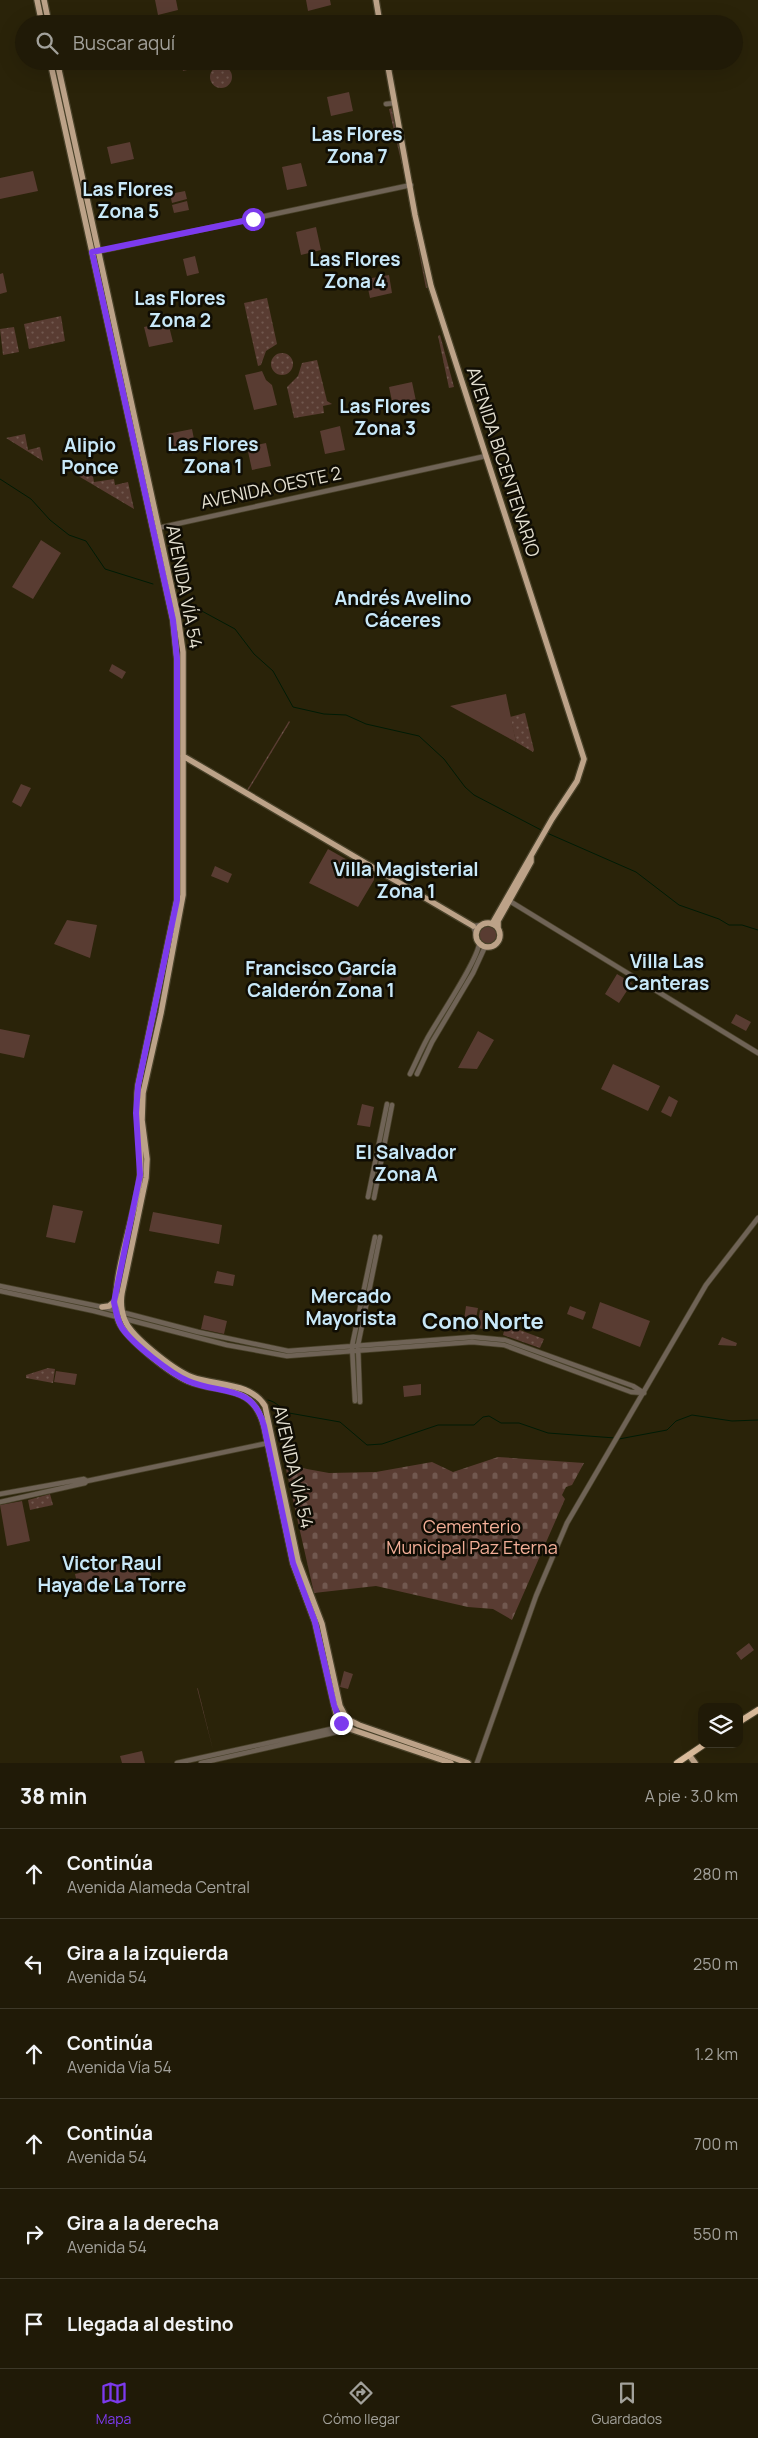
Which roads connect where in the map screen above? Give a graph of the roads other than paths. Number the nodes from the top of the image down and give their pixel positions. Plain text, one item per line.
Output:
1 (37, 0) edge
2 (44, 0) edge
3 (376, 0) edge
4 (40, 15) edge
5 (47, 15) edge
6 (378, 15) edge
7 (52, 70) edge
8 (59, 70) edge
9 (388, 70) edge
10 (394, 102) junction
11 (386, 104) dead end
12 (411, 185) junction
13 (95, 252) junction
14 (486, 456) junction
15 (158, 528) junction
16 (177, 752) junction
17 (183, 756) junction
18 (508, 901) junction
19 (492, 924) junction
20 (480, 925) junction
21 (473, 926) junction
22 (498, 928) junction
23 (476, 934) junction
24 (479, 942) junction
25 (487, 947) junction
26 (758, 1053) edge
27 (410, 1074) dead end
28 (416, 1074) dead end
29 (389, 1104) dead end
30 (371, 1197) dead end
31 (758, 1218) edge
32 (378, 1237) dead end
33 (0, 1286) edge
34 (0, 1291) edge
35 (114, 1302) junction
36 (102, 1307) junction
37 (116, 1313) junction
38 (124, 1315) junction
39 (355, 1348) junction
40 (590, 1370) junction
41 (588, 1376) junction
42 (644, 1393) junction
43 (357, 1402) dead end
44 (268, 1443) junction
45 (85, 1480) junction
46 (0, 1494) edge
47 (0, 1502) edge
48 (758, 1710) edge
49 (743, 1719) edge
50 (341, 1723) junction
51 (350, 1729) junction
52 (700, 1748) edge
53 (687, 1759) edge
54 (176, 1763) edge
55 (201, 1763) edge
56 (451, 1763) edge
57 (468, 1763) edge
58 (477, 1763) edge
59 (677, 1763) edge
60 (695, 1763) edge

1 - 4 main road
2 - 5 main road
3 - 6 main road
7 - 13 main road
8 - 13 main road, AVENIDA VÍA 54
9 - 10 main road, AVENIDA BICENTENARIO
10 - 11 street
10 - 12 main road, AVENIDA BICENTENARIO
12 - 13 street
12 - 14 main road, AVENIDA BICENTENARIO
13 - 15 main road, AVENIDA VÍA 54
13 - 16 main road, AVENIDA VÍA 54
14 - 15 street, AVENIDA OESTE 2
14 - 18 main road, AVENIDA BICENTENARIO
15 - 17 main road, AVENIDA VÍA 54
16 - 17 street
16 - 35 main road, AVENIDA VÍA 54
17 - 21 main road
17 - 38 main road, AVENIDA VÍA 54
18 - 19 main road, AVENIDA BICENTENARIO
18 - 22 main road, AVENIDA BICENTENARIO
18 - 26 street
19 - 20 main road
19 - 22 main road
20 - 21 street
20 - 23 main road
21 - 23 street
22 - 25 main road
23 - 24 main road
24 - 25 main road
24 - 27 street
25 - 28 street
29 - 30 street
31 - 42 street
32 - 39 street
33 - 36 street
34 - 37 street
35 - 36 main road
35 - 37 main road
36 - 37 street
37 - 38 street
37 - 44 main road
38 - 39 street
38 - 57 main road, AVENIDA VÍA 54
39 - 40 street
39 - 41 street
39 - 43 street
40 - 41 street
40 - 42 street
41 - 42 street
42 - 58 street
44 - 45 street
44 - 50 main road
45 - 46 street
45 - 47 street
48 - 49 highway
50 - 51 main road
50 - 54 street
51 - 55 street
51 - 56 main road
52 - 53 highway
53 - 59 highway
53 - 60 main road

